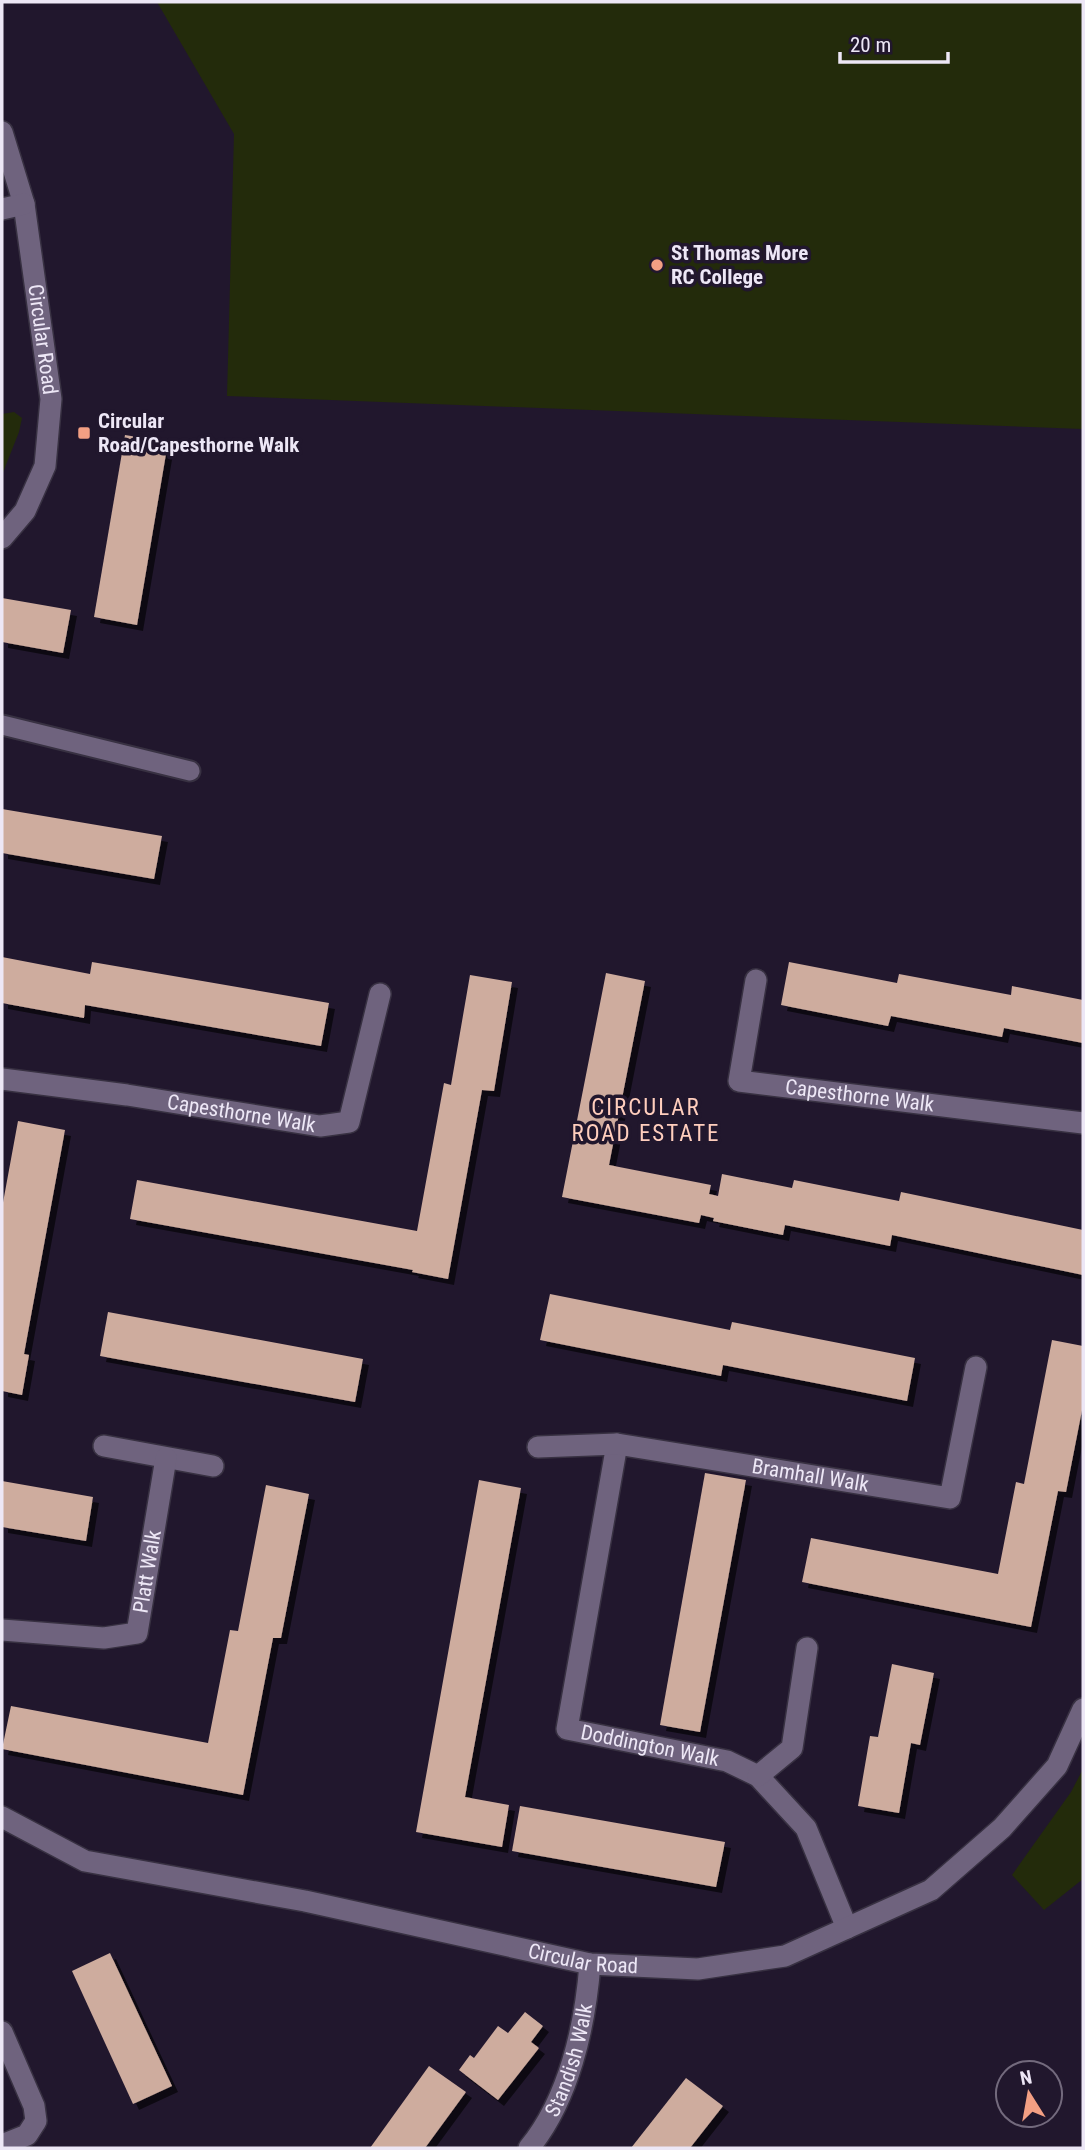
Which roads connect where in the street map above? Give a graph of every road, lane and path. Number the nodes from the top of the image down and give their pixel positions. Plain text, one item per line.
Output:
1 (2, 132) edge
2 (24, 204) junction
3 (2, 209) edge
4 (2, 538) edge
5 (2, 725) edge
6 (190, 772) dead end
7 (756, 980) dead end
8 (380, 994) dead end
9 (2, 1079) edge
10 (1083, 1123) edge
11 (976, 1367) dead end
12 (617, 1444) junction
13 (104, 1446) dead end
14 (538, 1447) dead end
15 (166, 1458) junction
16 (213, 1466) dead end
17 (2, 1630) edge
18 (807, 1648) dead end
19 (1083, 1709) edge
20 (758, 1776) junction
21 (2, 1817) edge
22 (847, 1928) junction
23 (590, 1964) junction
24 (2, 2032) edge
25 (2, 2145) edge
26 (529, 2148) edge

1 - 2 street, Circular Road
2 - 3 street
2 - 4 street, Circular Road
5 - 6 lane
7 - 10 street, Capesthorne Walk
8 - 9 street, Capesthorne Walk
11 - 12 street, Bramhall Walk
12 - 14 street, Bramhall Walk
12 - 20 street, Doddington Walk
13 - 15 street
15 - 16 street
15 - 17 street, Platt Walk
18 - 20 street
19 - 22 street, Circular Road
20 - 22 street, Doddington Walk
21 - 23 street, Circular Road
22 - 23 street, Circular Road
23 - 26 street, Standish Walk
24 - 25 street

